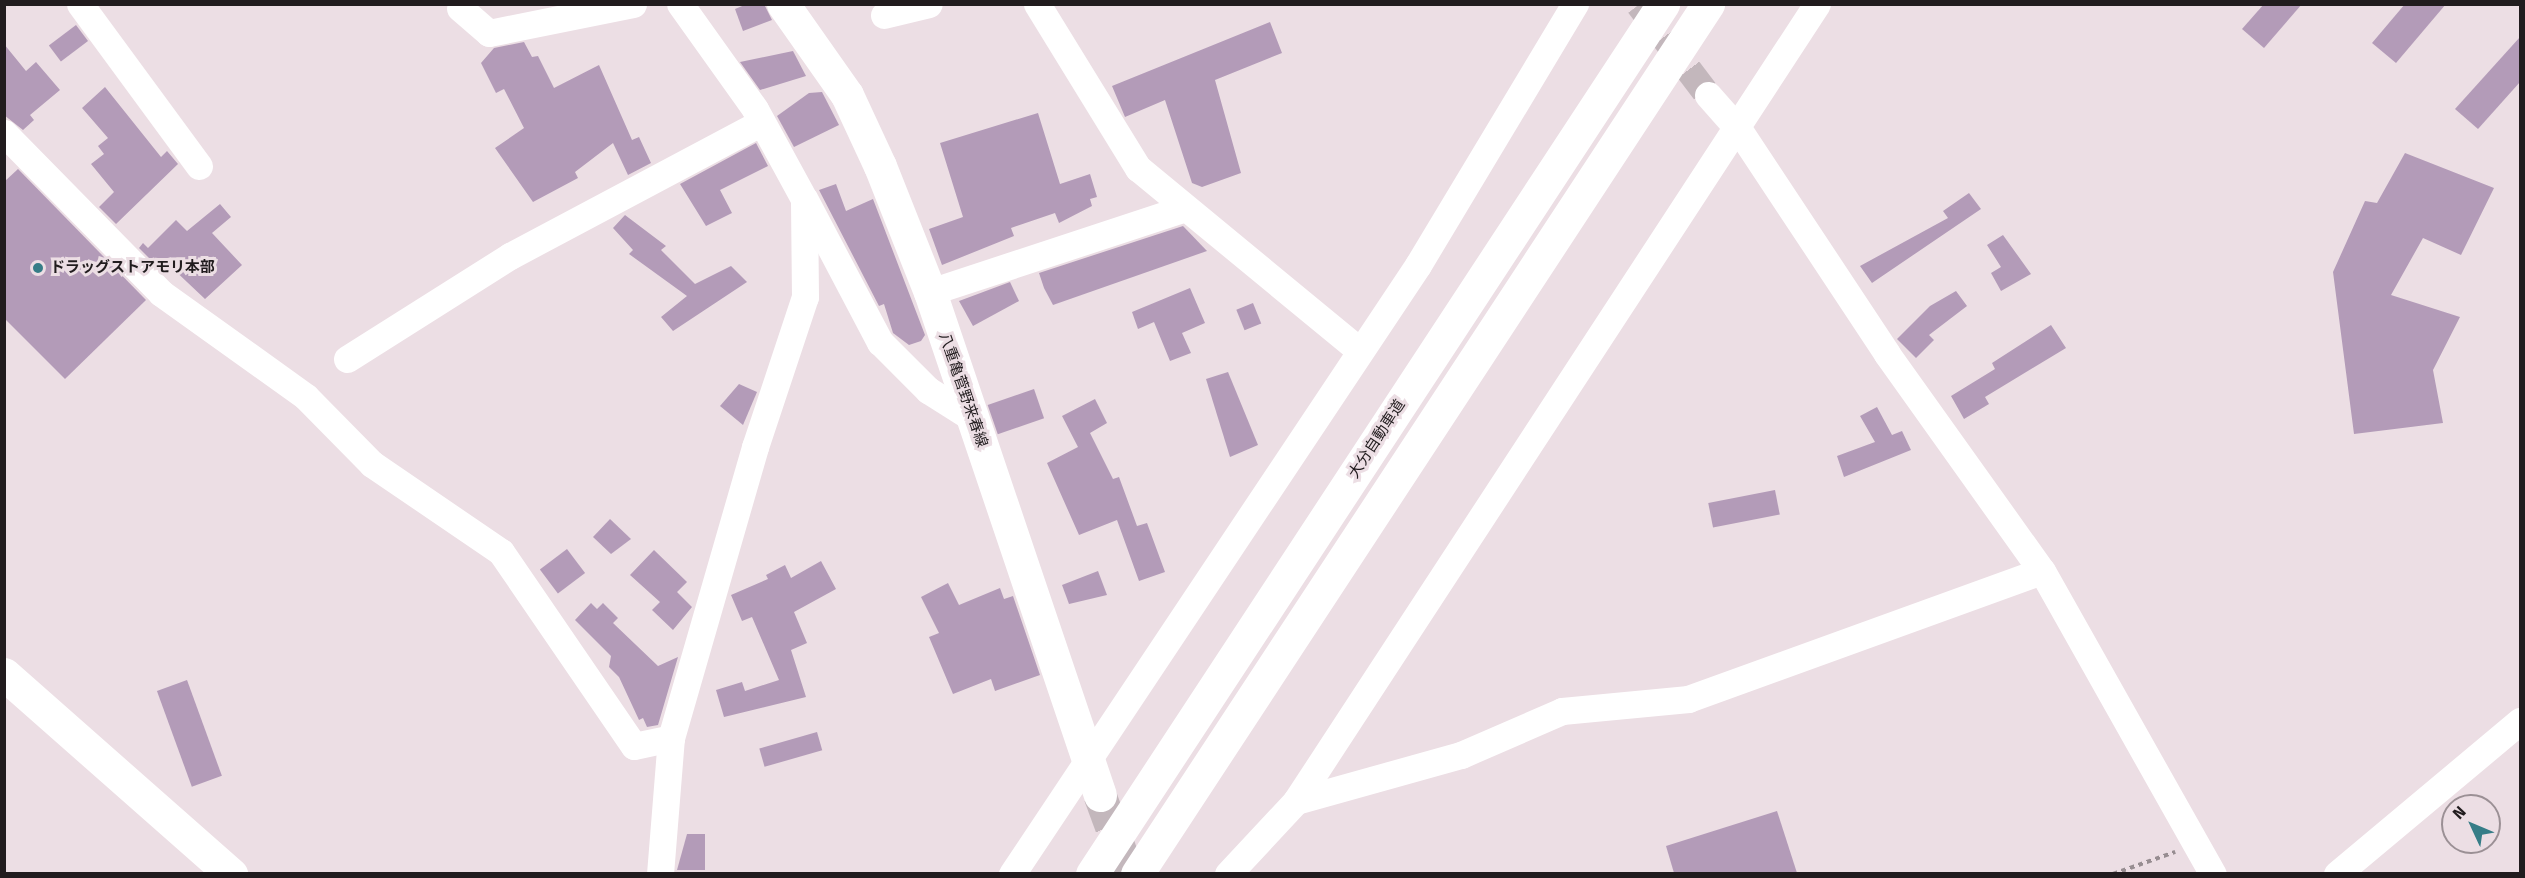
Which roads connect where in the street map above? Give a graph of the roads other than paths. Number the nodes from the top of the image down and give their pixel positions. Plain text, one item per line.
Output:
1 (633, 4) edge
2 (680, 4) edge
3 (783, 4) edge
4 (928, 4) edge
5 (1037, 4) edge
6 (1575, 4) edge
7 (1663, 4) edge
8 (1708, 4) edge
9 (1817, 4) edge
10 (459, 8) dead end
11 (93, 9) edge
12 (884, 15) dead end
13 (1708, 96) tunnel mouth
14 (762, 122) junction
15 (1739, 130) junction
16 (4, 133) edge
17 (199, 166) dead end
18 (804, 199) junction
19 (1183, 209) junction
20 (930, 292) junction
21 (1360, 351) junction
22 (347, 359) dead end
23 (972, 418) junction
24 (2042, 571) junction
25 (4, 674) edge
26 (2520, 721) edge
27 (671, 738) junction
28 (1087, 759) junction
29 (1100, 795) tunnel mouth
30 (1296, 801) junction
31 (231, 873) edge
32 (660, 873) edge
33 (1012, 873) edge
34 (1092, 873) edge
35 (1137, 873) edge
36 (1228, 873) edge
37 (2213, 873) edge
38 (2337, 873) edge

1 - 10 street
2 - 14 street
3 - 20 main road, 八重亀菅野来春線
4 - 12 street
5 - 19 street
6 - 21 street
7 - 34 main road, 大分自動車道
8 - 35 main road
9 - 15 street
11 - 17 street
13 - 15 street
14 - 18 street
14 - 22 street
15 - 24 street
15 - 30 street
16 - 27 street
18 - 23 street
18 - 27 street
19 - 20 street
19 - 21 street
20 - 23 main road, 八重亀菅野来春線
21 - 28 street
23 - 28 main road, 八重亀菅野来春線
24 - 30 street
24 - 37 street
25 - 31 main road
26 - 38 street
27 - 32 street
28 - 29 main road, 八重亀菅野来春線
28 - 33 street
30 - 36 street

